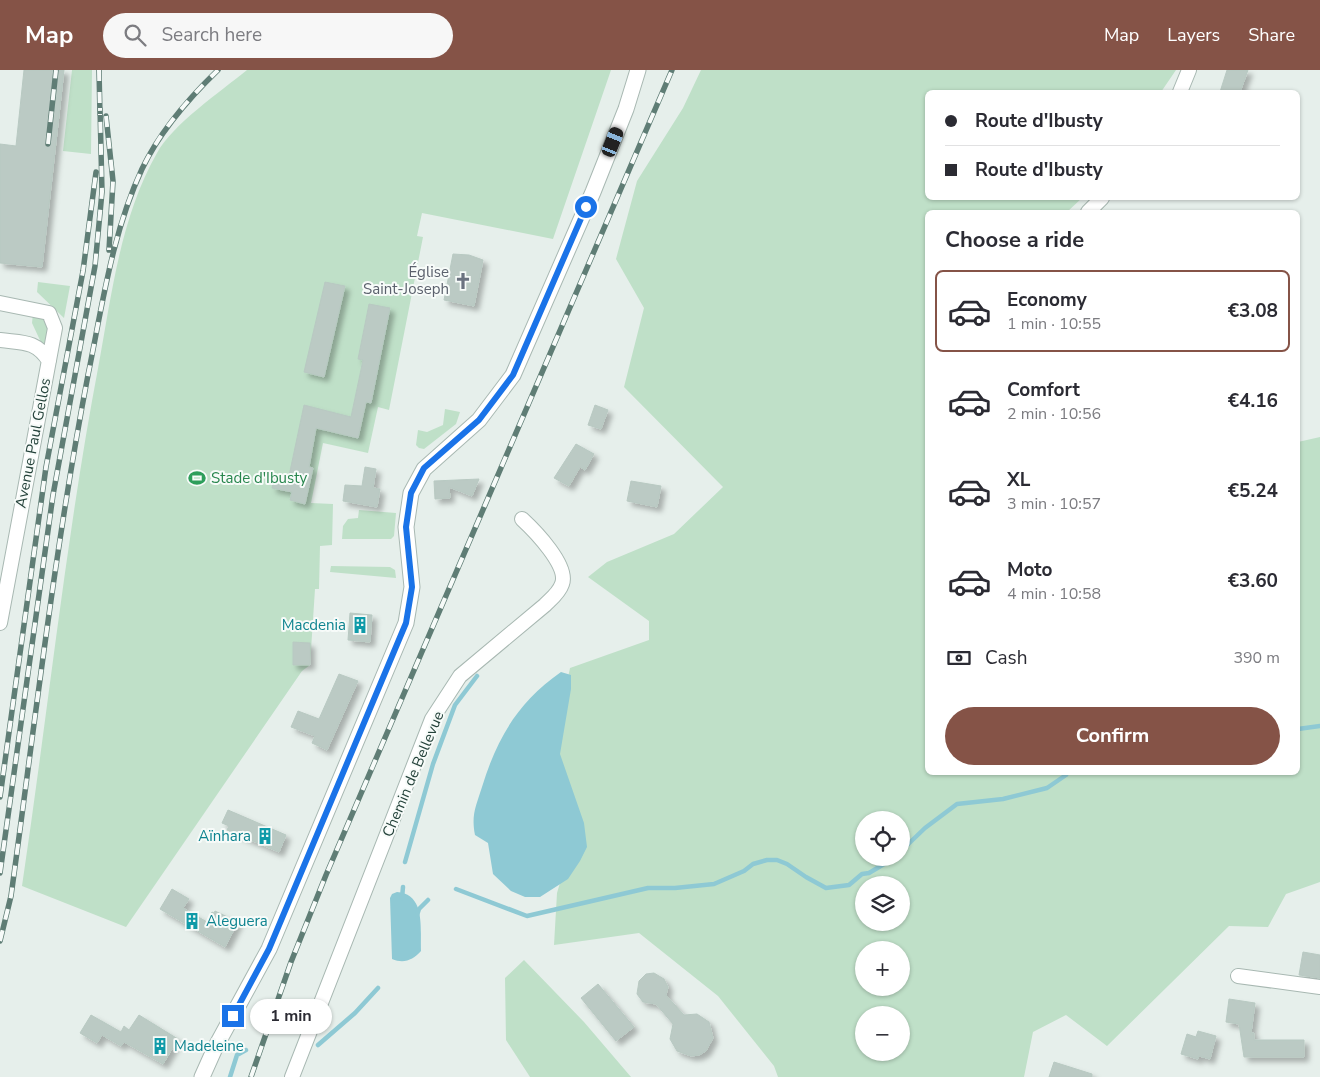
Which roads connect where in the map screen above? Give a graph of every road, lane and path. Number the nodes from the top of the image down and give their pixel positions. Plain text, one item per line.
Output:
1 (638, 70) edge
2 (1189, 70) edge
3 (1181, 90) edge
4 (1100, 200) edge
5 (1090, 210) edge
6 (0, 303) edge
7 (0, 340) edge
8 (48, 361) junction
9 (522, 519) dead end
10 (0, 623) edge
11 (1238, 976) dead end
12 (1320, 987) edge
13 (202, 1077) edge
14 (292, 1077) edge

1 - 13 street
2 - 3 street
4 - 5 street
6 - 8 street, Avenue Paul Gellos
7 - 8 street
8 - 10 street, Avenue Paul Gellos
9 - 14 street, Chemin de Bellevue
11 - 12 street

